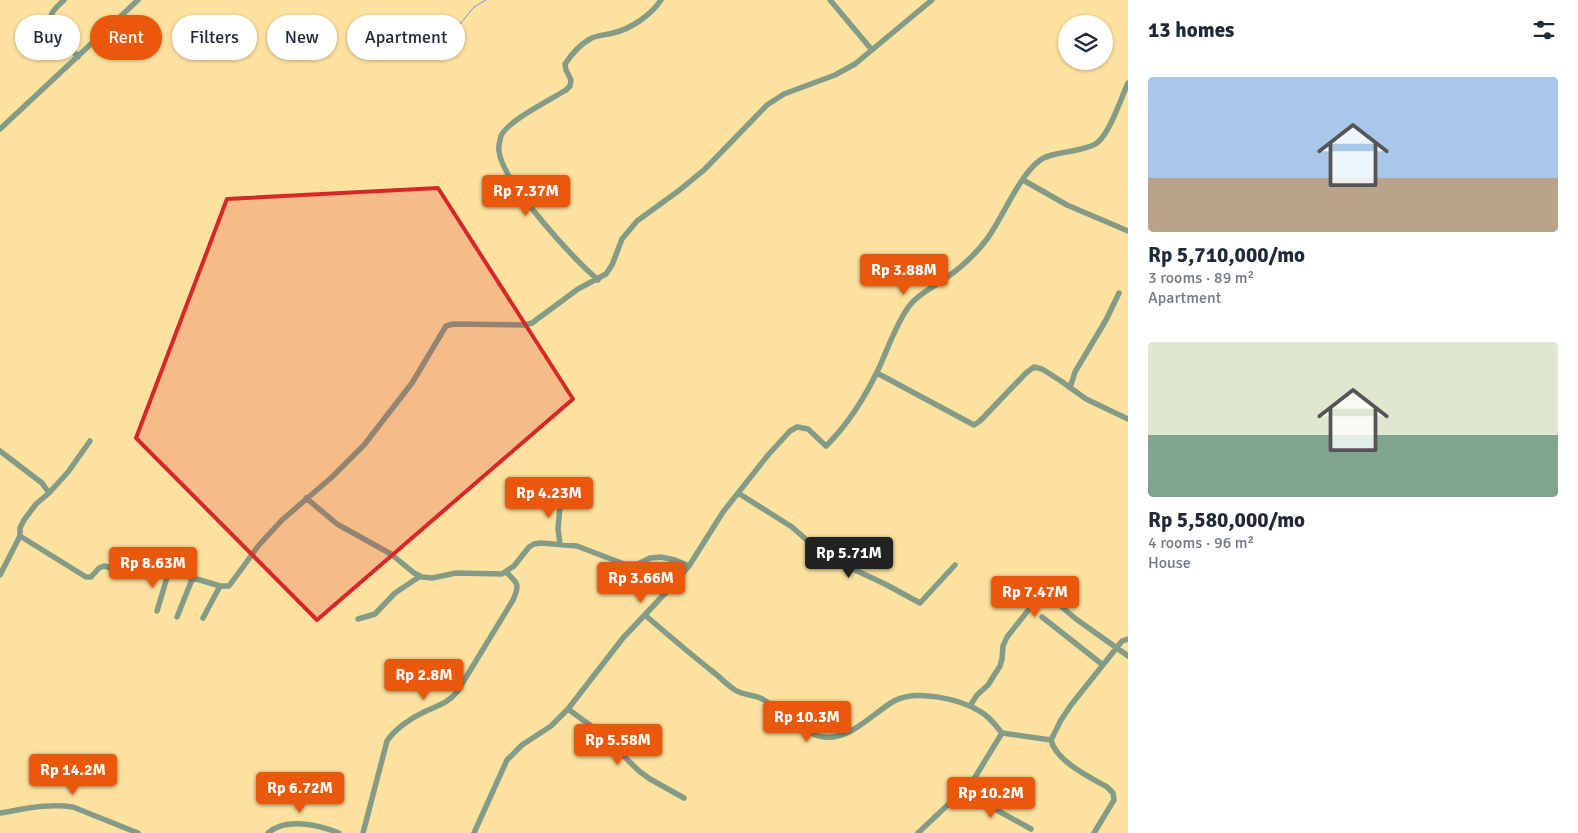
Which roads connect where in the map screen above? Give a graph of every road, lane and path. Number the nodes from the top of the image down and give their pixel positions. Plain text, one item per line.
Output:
1 (64, 0) edge
2 (138, 0) edge
3 (662, 0) edge
4 (830, 0) edge
5 (932, 0) edge
6 (52, 15) edge
7 (872, 50) junction
8 (80, 55) edge
9 (75, 60) edge
10 (1128, 83) edge
11 (0, 129) edge
12 (1023, 180) junction
13 (1128, 231) edge
14 (598, 280) junction
15 (1119, 293) dead end
16 (877, 373) junction
17 (1070, 388) junction
18 (1128, 419) edge
19 (90, 441) dead end
20 (0, 451) edge
21 (49, 493) junction
22 (738, 493) junction
23 (561, 495) dead end
24 (306, 498) junction
25 (20, 536) junction
26 (560, 544) junction
27 (689, 566) junction
28 (955, 566) dead end
29 (506, 572) junction
30 (168, 574) junction
31 (0, 575) edge
32 (419, 576) junction
33 (192, 577) junction
34 (220, 586) junction
35 (157, 611) dead end
36 (177, 616) dead end
37 (645, 616) junction
38 (1042, 617) dead end
39 (203, 618) dead end
40 (358, 619) dead end
41 (1128, 639) edge
42 (1117, 648) junction
43 (1128, 656) edge
44 (1103, 665) junction
45 (970, 706) junction
46 (568, 709) junction
47 (1002, 733) junction
48 (1051, 740) junction
49 (965, 788) junction
50 (684, 798) dead end
51 (0, 813) edge
52 (1031, 829) dead end
53 (138, 833) edge
54 (268, 833) edge
55 (339, 833) edge
56 (363, 833) edge
57 (474, 833) edge
58 (918, 833) edge
59 (1094, 833) edge

1 - 6 street
2 - 8 street
3 - 14 street
4 - 7 street
5 - 7 street
7 - 14 street
9 - 11 street
10 - 12 street
12 - 13 street
12 - 16 street
14 - 24 street
15 - 17 street
16 - 17 street
16 - 22 street
17 - 18 street
19 - 21 street
20 - 21 street
21 - 25 street
22 - 27 street
22 - 28 street
23 - 26 street
24 - 32 street
24 - 34 street
25 - 30 street
25 - 31 street
26 - 27 street
26 - 29 street
27 - 37 street
29 - 32 street
29 - 56 street
30 - 33 street
30 - 35 street
32 - 40 street
33 - 34 street
33 - 36 street
34 - 39 street
37 - 45 street
37 - 46 street
38 - 44 street
41 - 42 street
42 - 43 street
42 - 44 street
42 - 45 street
44 - 48 street
45 - 47 street
46 - 50 street
46 - 57 street
47 - 48 street
47 - 49 street
48 - 59 street
49 - 52 street
49 - 58 street
51 - 53 street
54 - 55 street

